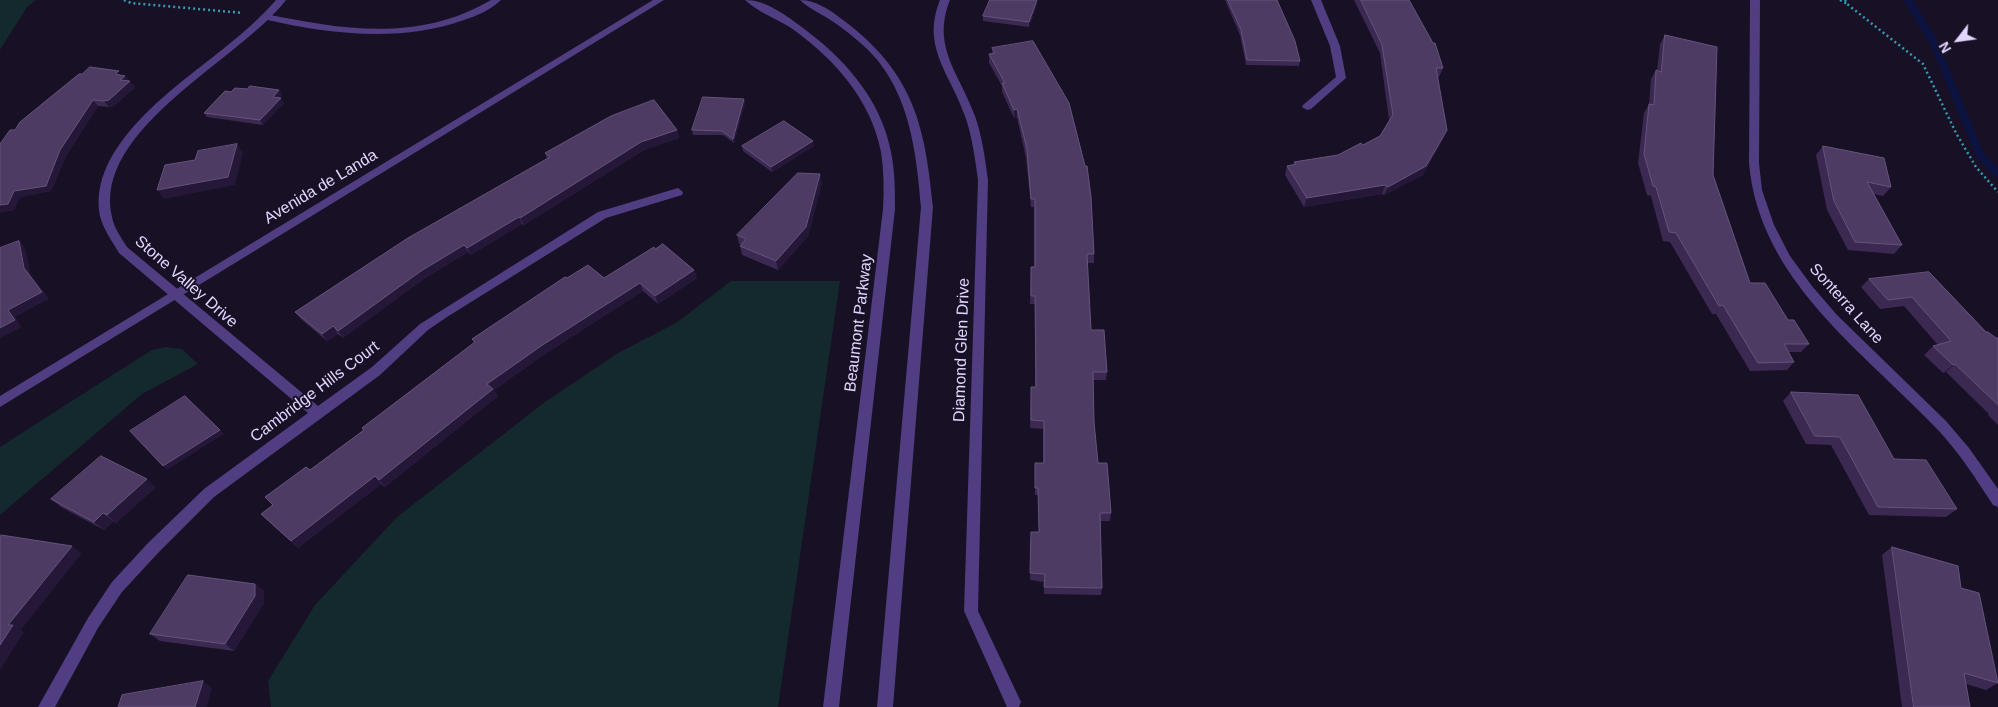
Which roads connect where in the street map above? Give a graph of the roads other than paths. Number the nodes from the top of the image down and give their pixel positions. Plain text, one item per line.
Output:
1 (281, 0) edge
2 (497, 0) edge
3 (659, 0) edge
4 (750, 0) edge
5 (805, 0) edge
6 (945, 0) edge
7 (1316, 0) edge
8 (1755, 0) edge
9 (266, 17) junction
10 (1307, 108) dead end
11 (678, 192) dead end
12 (174, 295) junction
13 (0, 402) edge
14 (318, 414) junction
15 (1998, 501) edge
16 (1013, 702) dead end
17 (46, 707) edge
18 (831, 707) edge
19 (885, 707) edge

1 - 9 street, Stone Valley Drive
2 - 9 lane
3 - 12 street, Avenida de Landa
4 - 18 street, Beaumont Parkway
5 - 19 street
6 - 16 street, Diamond Glen Drive
7 - 10 street
8 - 15 street, Sonterra Lane
9 - 12 street, Stone Valley Drive
11 - 14 street, Cambridge Hills Court
12 - 13 street, Avenida de Landa
12 - 14 street, Stone Valley Drive
14 - 17 street, Cambridge Hills Court

